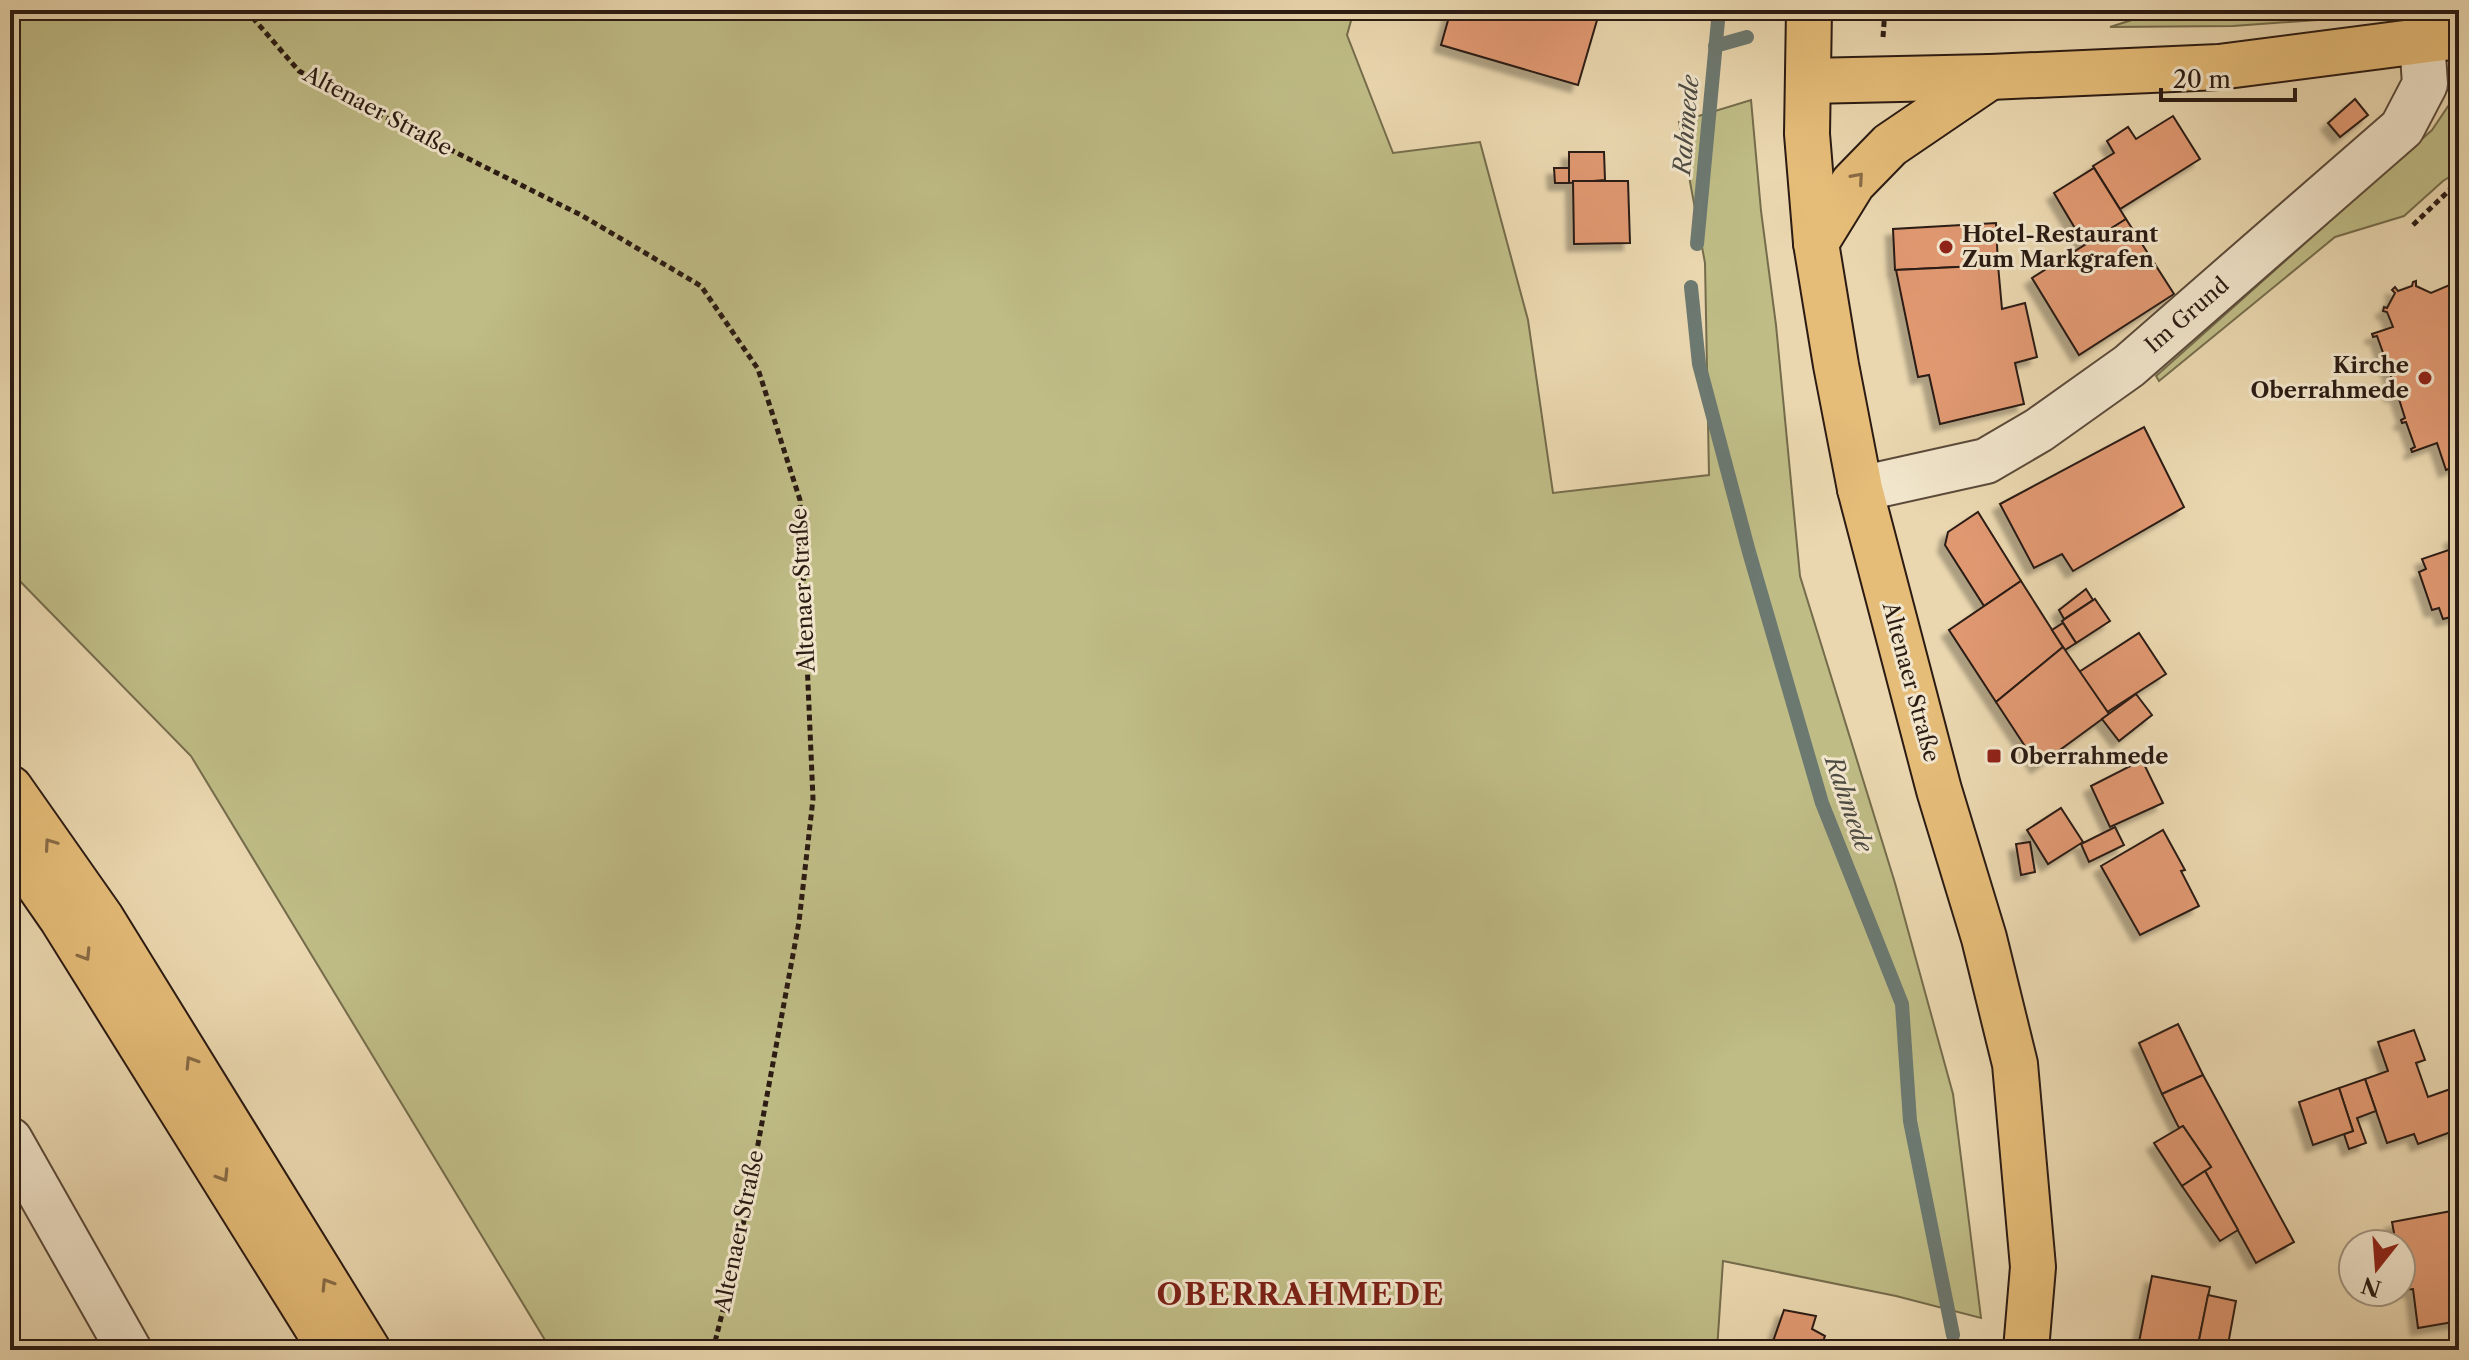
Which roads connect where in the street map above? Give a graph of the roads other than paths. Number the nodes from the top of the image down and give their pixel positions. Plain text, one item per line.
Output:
1 (1809, 10) edge
2 (2440, 39) edge
3 (1990, 77) junction
4 (1808, 81) junction
5 (1816, 243) junction
6 (1860, 489) junction
7 (10, 788) edge
8 (10, 844) edge
9 (10, 1140) edge
10 (129, 1350) edge
11 (331, 1350) edge
12 (368, 1350) edge
13 (2026, 1350) edge

1 - 4 main road, Altenaer Straße
2 - 3 main road, Im Grund
2 - 6 street, Im Grund
3 - 4 main road, Im Grund
5 -> 3 main road
4 - 5 main road, Altenaer Straße
5 - 6 main road, Altenaer Straße
6 - 13 main road, Altenaer Straße
12 -> 7 main road
8 -> 11 main road
9 - 10 street

